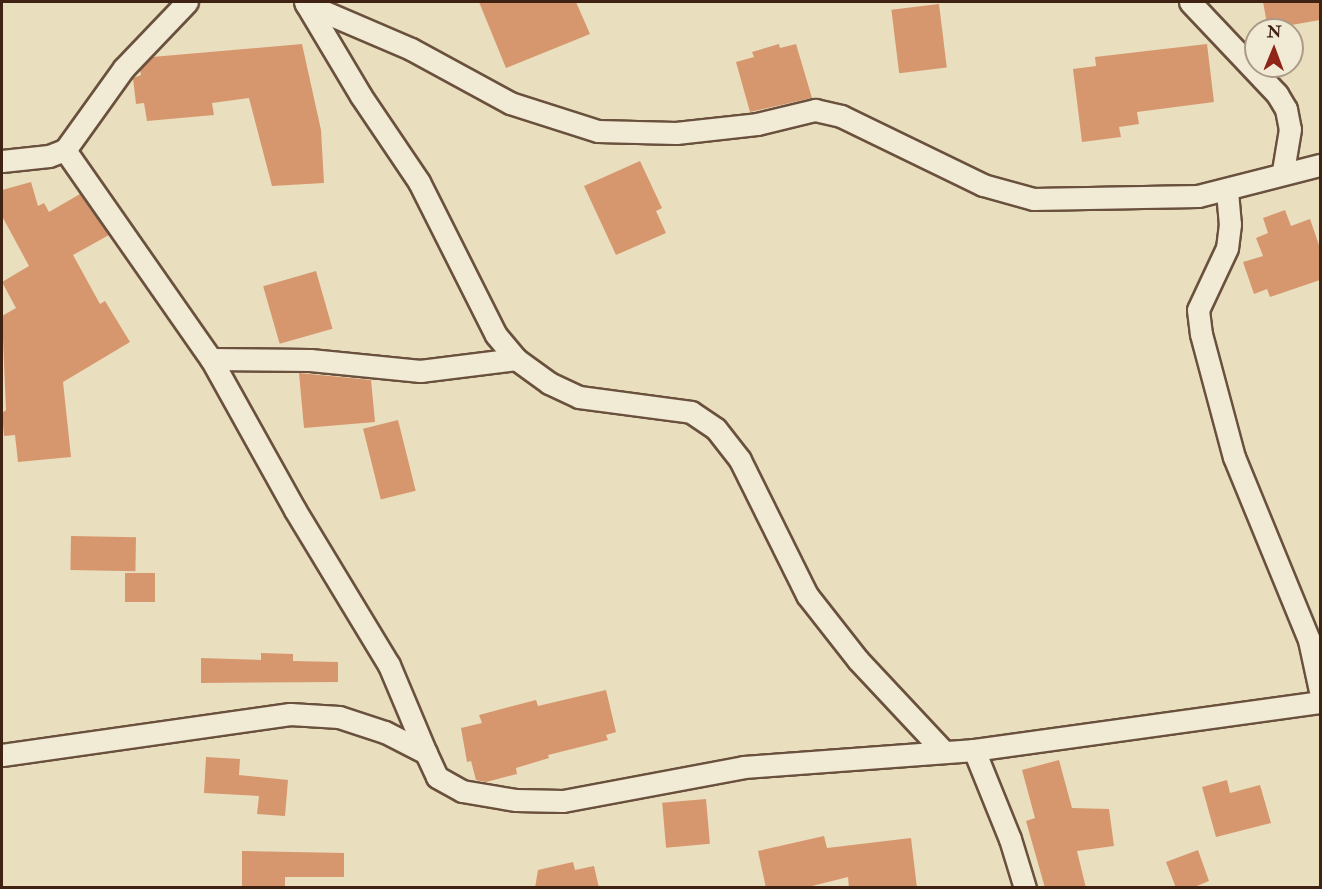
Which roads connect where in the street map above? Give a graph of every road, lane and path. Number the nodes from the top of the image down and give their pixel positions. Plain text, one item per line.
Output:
1 (188, 2) edge
2 (1190, 2) edge
3 (305, 3) edge
4 (65, 150) junction
5 (2, 161) edge
6 (1320, 165) edge
7 (1283, 171) junction
8 (1227, 190) junction
9 (211, 359) junction
10 (516, 359) junction
11 (1320, 691) edge
12 (1320, 702) edge
13 (974, 750) junction
14 (944, 752) junction
15 (426, 753) junction
16 (2, 755) edge
17 (1025, 888) edge

1 - 4 street
2 - 7 street
3 - 8 street
3 - 10 street
4 - 5 street
4 - 9 street
6 - 7 street
7 - 8 street
8 - 11 street
9 - 10 street
9 - 15 street
10 - 14 street
12 - 13 street
13 - 14 street
13 - 17 street
14 - 15 street
15 - 16 street

